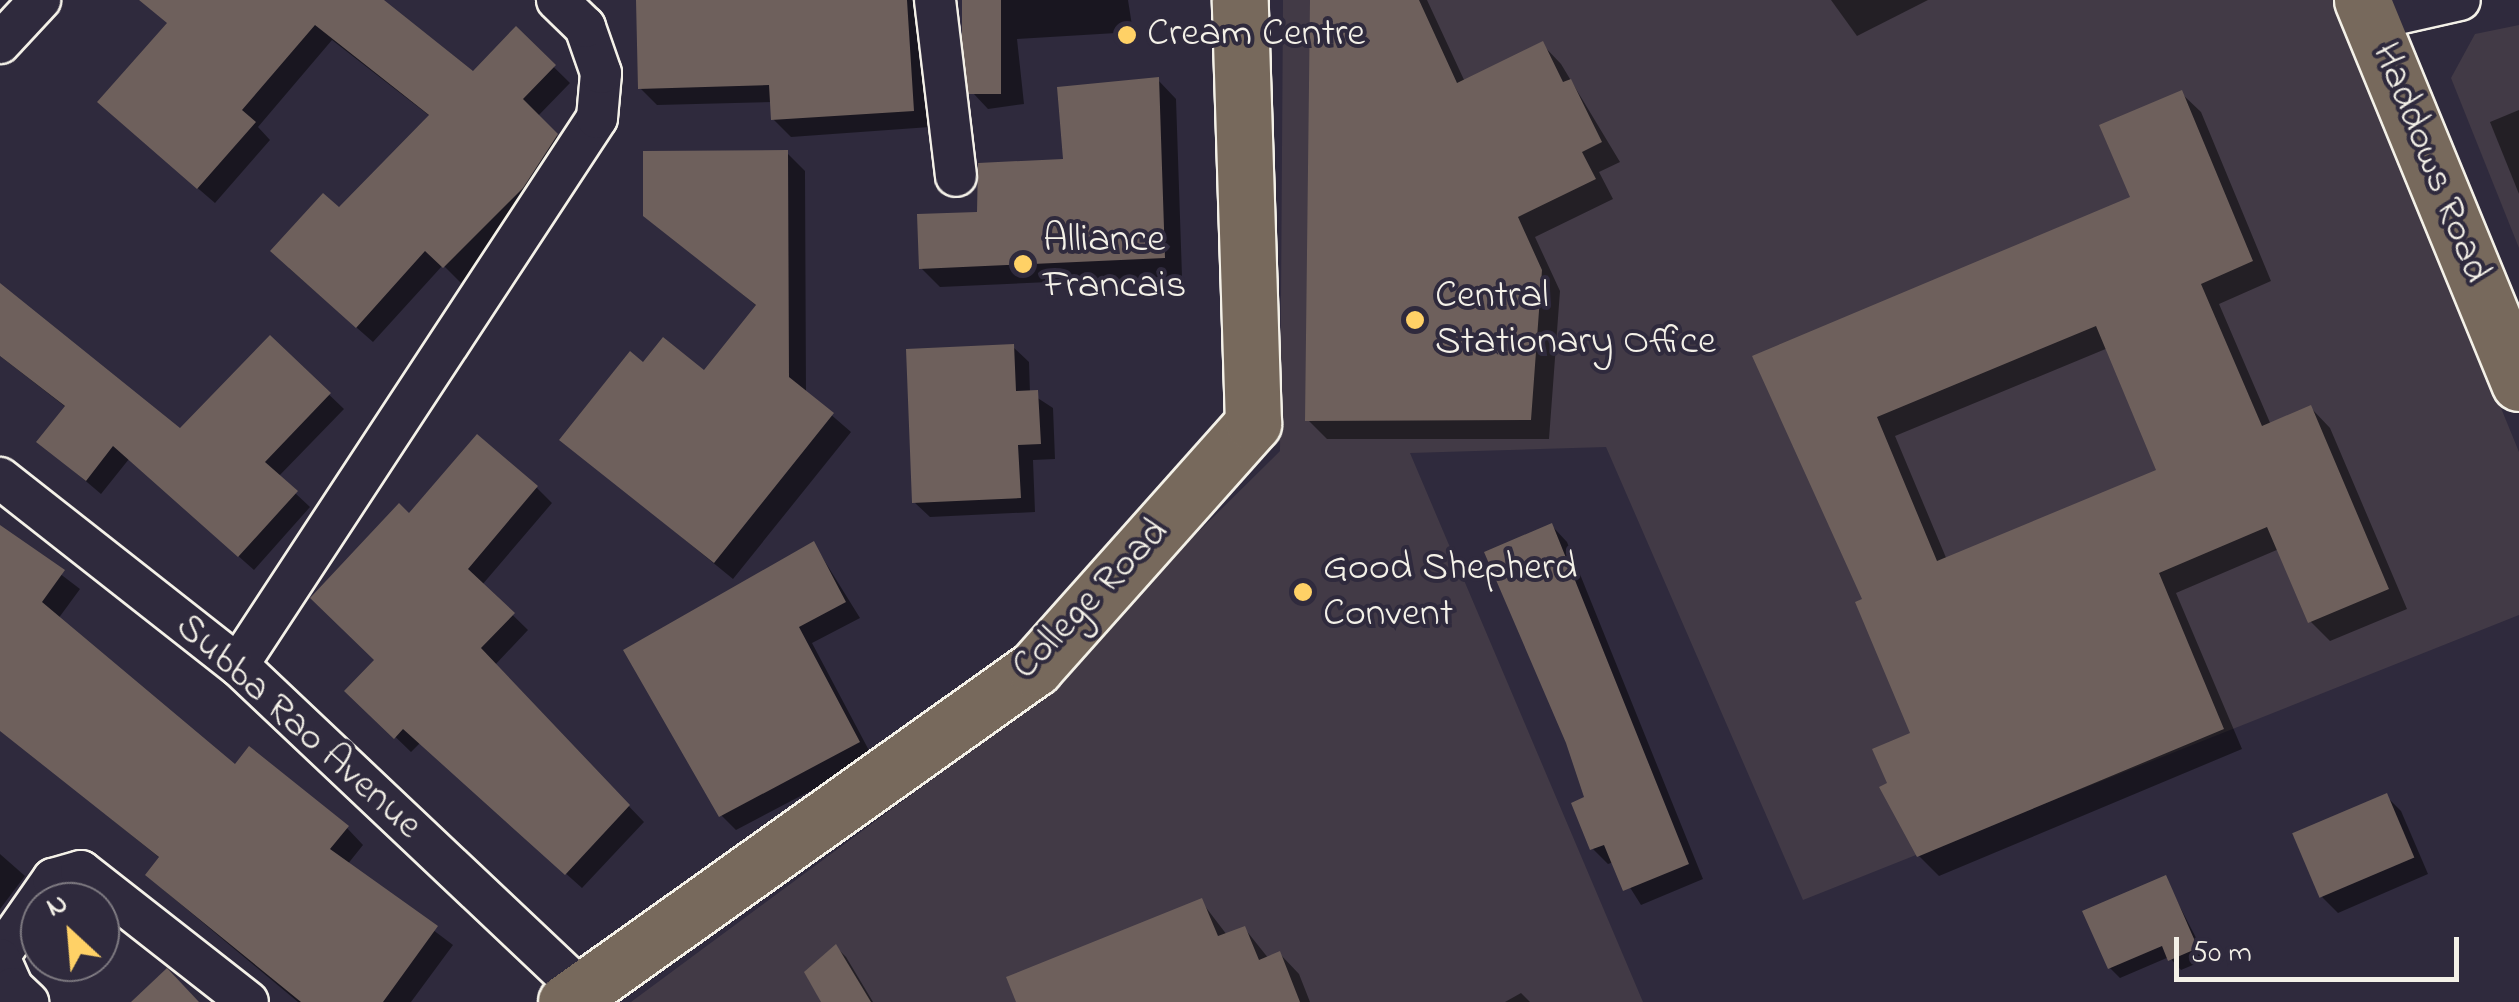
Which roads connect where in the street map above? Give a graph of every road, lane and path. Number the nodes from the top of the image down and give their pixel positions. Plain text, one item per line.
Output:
1 (40, 0) edge
2 (558, 0) edge
3 (935, 0) edge
4 (1240, 0) edge
5 (2460, 0) edge
6 (2367, 10) edge
7 (0, 43) edge
8 (956, 176) dead end
9 (2519, 382) edge
10 (0, 478) edge
11 (238, 665) junction
12 (0, 957) edge
13 (575, 996) edge
14 (28, 1002) edge
15 (248, 1002) edge

1 - 7 street
2 - 11 street
3 - 8 street
4 - 13 main road, College Road
5 - 6 street
6 - 9 main road, Haddows Road
10 - 11 street, Subba Rao Avenue
11 - 13 street, Subba Rao Avenue
12 - 14 street
12 - 15 street

